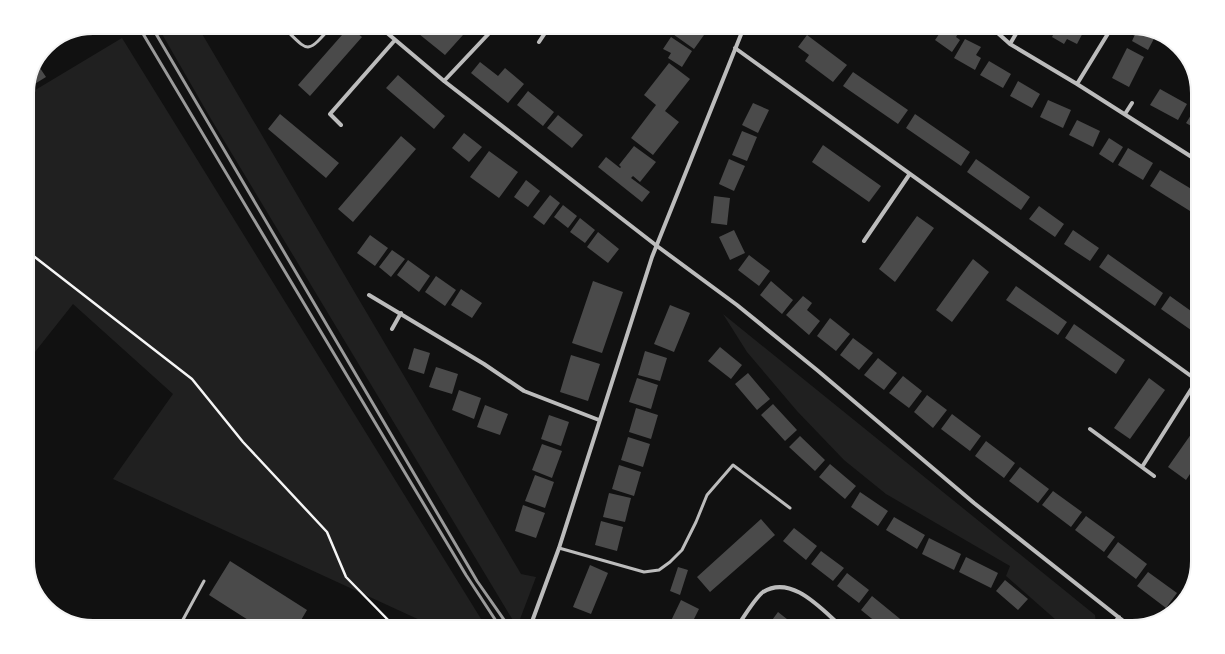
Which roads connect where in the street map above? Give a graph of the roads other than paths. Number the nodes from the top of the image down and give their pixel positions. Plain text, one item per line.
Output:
1 (290, 34) edge
2 (325, 34) edge
3 (388, 34) edge
4 (488, 34) edge
5 (544, 34) edge
6 (741, 34) edge
7 (999, 34) edge
8 (1016, 34) edge
9 (1108, 34) edge
10 (395, 40) junction
11 (539, 42) dead end
12 (1010, 44) junction
13 (735, 48) junction
14 (444, 81) junction
15 (1077, 84) junction
16 (1132, 103) dead end
17 (1125, 114) junction
18 (341, 125) dead end
19 (1191, 156) edge
20 (909, 174) junction
21 (864, 241) dead end
22 (657, 246) junction
23 (369, 295) dead end
24 (401, 313) junction
25 (392, 329) dead end
26 (1191, 377) edge
27 (1191, 390) edge
28 (599, 420) junction
29 (1090, 429) dead end
30 (1142, 467) junction
31 (1154, 476) dead end
32 (790, 508) dead end
33 (559, 548) junction
34 (204, 581) dead end
35 (1119, 617) junction
36 (183, 620) edge
37 (533, 620) edge
38 (742, 620) edge
39 (834, 620) edge
40 (1117, 620) edge
41 (1123, 620) edge

1 - 2 lane
3 - 10 street
4 - 14 street
5 - 11 street
6 - 13 street
7 - 12 street
8 - 12 street
9 - 15 street
10 - 14 street
10 - 18 street
12 - 15 street
13 - 20 street
13 - 22 street
14 - 22 street
15 - 17 street
16 - 17 street
17 - 19 street
20 - 21 street
20 - 26 street
22 - 28 street
22 - 35 street
23 - 24 street
24 - 25 street
24 - 28 street
27 - 30 street
28 - 33 street
29 - 30 street
30 - 31 street
32 - 33 lane
33 - 37 street
34 - 36 lane
35 - 40 street
35 - 41 street
38 - 39 street

